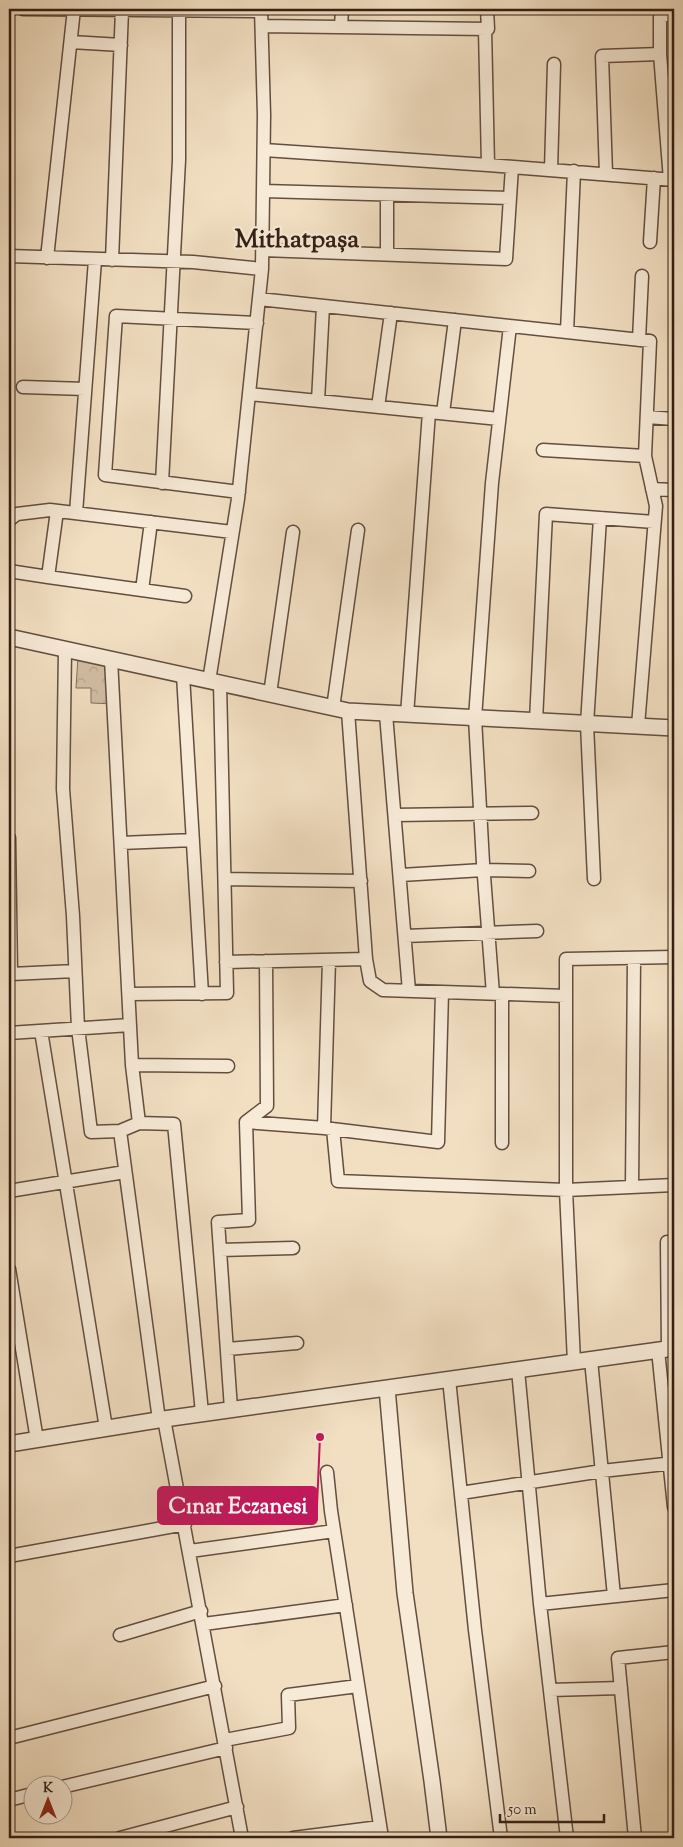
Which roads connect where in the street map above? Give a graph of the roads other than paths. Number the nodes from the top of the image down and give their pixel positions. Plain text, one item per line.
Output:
1 (23, 9) edge
2 (74, 9) edge
3 (342, 9) edge
4 (487, 9) edge
5 (122, 10) edge
6 (179, 10) junction
7 (261, 10) edge
8 (674, 13) edge
9 (262, 26) junction
10 (341, 27) junction
11 (485, 28) junction
12 (71, 42) junction
13 (121, 45) junction
14 (660, 54) junction
15 (554, 64) dead end
16 (264, 150) junction
17 (488, 165) junction
18 (512, 167) junction
19 (552, 170) junction
20 (574, 172) junction
21 (606, 174) junction
22 (654, 178) junction
23 (672, 180) edge
24 (264, 191) junction
25 (386, 194) junction
26 (510, 198) junction
27 (650, 242) dead end
28 (263, 250) junction
29 (387, 254) junction
30 (9, 256) edge
31 (47, 258) junction
32 (95, 260) junction
33 (112, 260) junction
34 (174, 261) junction
35 (262, 269) junction
36 (642, 276) dead end
37 (259, 299) junction
38 (323, 306) junction
39 (391, 313) junction
40 (171, 318) junction
41 (455, 320) junction
42 (256, 323) junction
43 (510, 326) junction
44 (567, 332) junction
45 (639, 340) junction
46 (23, 387) dead end
47 (85, 389) junction
48 (249, 394) junction
49 (318, 401) junction
50 (378, 407) junction
51 (429, 412) junction
52 (443, 413) junction
53 (647, 417) junction
54 (499, 419) junction
55 (674, 419) edge
56 (543, 450) dead end
57 (645, 456) junction
58 (162, 482) junction
59 (652, 488) junction
60 (674, 490) edge
61 (239, 492) junction
62 (57, 511) junction
63 (76, 513) junction
64 (600, 518) junction
65 (9, 520) edge
66 (151, 522) junction
67 (654, 522) junction
68 (358, 530) dead end
69 (232, 532) junction
70 (293, 532) dead end
71 (9, 571) edge
72 (48, 577) junction
73 (142, 590) junction
74 (185, 596) dead end
75 (9, 637) edge
76 (65, 649) junction
77 (111, 659) junction
78 (183, 675) junction
79 (214, 682) junction
80 (270, 694) junction
81 (340, 710) junction
82 (386, 714) junction
83 (407, 715) junction
84 (474, 718) junction
85 (536, 721) junction
86 (587, 724) junction
87 (638, 726) junction
88 (674, 728) edge
89 (480, 813) junction
90 (532, 813) dead end
91 (395, 814) junction
92 (9, 838) edge
93 (192, 840) junction
94 (121, 843) junction
95 (483, 870) junction
96 (529, 871) dead end
97 (401, 875) junction
98 (225, 879) junction
99 (594, 879) dead end
100 (361, 881) junction
101 (488, 932) junction
102 (537, 932) dead end
103 (405, 936) junction
104 (674, 957) edge
105 (634, 958) junction
106 (366, 959) junction
107 (329, 960) junction
108 (266, 961) junction
109 (226, 962) junction
110 (75, 971) junction
111 (409, 991) junction
112 (442, 992) junction
113 (129, 994) junction
114 (202, 994) junction
115 (498, 994) junction
116 (566, 996) junction
117 (130, 1025) junction
118 (78, 1028) junction
119 (41, 1031) junction
120 (9, 1033) edge
121 (132, 1065) junction
122 (228, 1066) dead end
123 (246, 1122) junction
124 (140, 1123) junction
125 (329, 1129) junction
126 (120, 1131) junction
127 (502, 1143) dead end
128 (125, 1172) junction
129 (66, 1182) junction
130 (674, 1185) edge
131 (632, 1187) junction
132 (566, 1190) junction
133 (9, 1192) edge
134 (674, 1242) edge
135 (293, 1248) dead end
136 (220, 1250) junction
137 (9, 1269) edge
138 (297, 1342) dead end
139 (228, 1348) junction
140 (667, 1349) edge
141 (591, 1360) junction
142 (574, 1362) junction
143 (518, 1370) junction
144 (449, 1380) junction
145 (387, 1388) junction
146 (231, 1409) junction
147 (202, 1413) junction
148 (162, 1419) junction
149 (106, 1428) junction
150 (37, 1440) junction
151 (9, 1444) edge
152 (672, 1463) edge
153 (602, 1471) junction
154 (327, 1472) dead end
155 (529, 1483) junction
156 (461, 1493) junction
157 (674, 1507) edge
158 (185, 1524) junction
159 (334, 1531) junction
160 (190, 1550) junction
161 (9, 1556) edge
162 (674, 1590) edge
163 (614, 1596) junction
164 (540, 1604) junction
165 (346, 1605) junction
166 (201, 1611) junction
167 (204, 1624) junction
168 (120, 1635) dead end
169 (674, 1652) edge
170 (215, 1686) junction
171 (358, 1686) junction
172 (621, 1688) junction
173 (550, 1690) junction
174 (9, 1738) edge
175 (225, 1744) junction
176 (72, 1784) edge
177 (22, 1797) edge
178 (9, 1800) edge
179 (237, 1807) junction
180 (381, 1833) edge
181 (120, 1838) edge
182 (242, 1838) edge
183 (293, 1838) edge
184 (439, 1838) edge
185 (501, 1838) edge
186 (567, 1838) edge
187 (635, 1838) edge

1 - 2 street
2 - 5 street
2 - 12 street
3 - 10 street
4 - 11 street
5 - 6 street
5 - 13 street
6 - 7 street
6 - 34 street
7 - 9 street
8 - 14 street
9 - 10 street
9 - 16 street
10 - 11 street
11 - 17 street
12 - 13 street
12 - 31 street
13 - 33 street
14 - 21 street
14 - 23 street
15 - 19 street
16 - 17 street
16 - 24 street
17 - 18 street
18 - 19 street
18 - 26 street
19 - 20 street
20 - 21 street
20 - 44 street
21 - 22 street
22 - 23 street
22 - 27 street
24 - 25 street
24 - 28 street
25 - 26 street
25 - 29 street
26 - 29 street
28 - 29 street
28 - 35 street
30 - 31 street
31 - 32 street
32 - 33 street
32 - 47 street
33 - 34 street
34 - 35 street
34 - 40 street
35 - 37 street
36 - 45 street
37 - 38 street
37 - 42 street
38 - 39 street
38 - 49 street
39 - 41 street
39 - 50 street
40 - 42 street
40 - 58 street
40 - 58 street
41 - 43 street
41 - 52 street
42 - 48 street
43 - 44 street
43 - 54 street
44 - 45 street
45 - 53 street
46 - 47 street
47 - 63 street
48 - 49 street
48 - 61 street
49 - 50 street
50 - 51 street
51 - 52 street
51 - 83 street
52 - 54 street
53 - 55 street
53 - 57 street
54 - 84 street
56 - 57 street
57 - 59 street
58 - 61 street
59 - 60 street
59 - 67 street
61 - 69 street
62 - 63 street
62 - 65 street
62 - 72 street
63 - 66 street
64 - 67 street
64 - 85 street
64 - 86 street
66 - 69 street
66 - 73 street
67 - 87 street
68 - 81 street
69 - 79 street
70 - 80 street
71 - 72 street
72 - 73 street
73 - 74 street
75 - 76 street
76 - 77 street
76 - 110 street
77 - 78 street
77 - 94 street
78 - 79 street
78 - 93 street
79 - 80 street
79 - 98 street
80 - 81 street
81 - 82 street
81 - 100 street
82 - 83 street
82 - 91 street
83 - 84 street
84 - 85 street
84 - 89 street
85 - 86 street
86 - 87 street
86 - 99 street
87 - 88 street
89 - 90 street
89 - 91 street
89 - 95 street
91 - 97 street
92 - 110 street
93 - 94 street
93 - 114 street
94 - 113 street
95 - 96 street
95 - 97 street
95 - 101 street
97 - 103 street
98 - 100 street
98 - 109 street
100 - 106 street
101 - 102 street
101 - 103 street
101 - 115 street
103 - 111 street
104 - 105 street
105 - 116 street
105 - 131 street
106 - 107 street
106 - 111 street
107 - 108 street
107 - 125 street
108 - 109 street
108 - 123 street
109 - 114 street
110 - 118 street
111 - 112 street
112 - 115 street
112 - 125 street
113 - 114 street
113 - 117 street
115 - 116 street
115 - 127 street
116 - 132 street
117 - 118 street
117 - 121 street
118 - 119 street
118 - 126 street
119 - 120 street
119 - 129 street
121 - 122 street
121 - 124 street
123 - 125 street
123 - 136 street
124 - 126 street
124 - 147 street
125 - 132 street
126 - 128 street
128 - 129 street
128 - 148 street
129 - 133 street
129 - 149 street
130 - 131 street
131 - 132 street
132 - 142 street
134 - 140 street
135 - 136 street
136 - 139 street
137 - 150 street
138 - 139 street
139 - 146 street
140 - 141 street
140 - 152 street
141 - 142 street
141 - 153 street
142 - 143 street
143 - 144 street
143 - 155 street
144 - 145 street
144 - 156 street
145 - 146 street
145 - 184 street
146 - 147 street
147 - 148 street
148 - 149 street
148 - 158 street
149 - 150 street
150 - 151 street
152 - 153 street
152 - 157 street
153 - 155 street
153 - 163 street
154 - 159 street
155 - 156 street
155 - 164 street
156 - 185 street
158 - 160 street
158 - 161 street
159 - 160 street
159 - 165 street
160 - 166 street
162 - 163 street
163 - 164 street
164 - 173 street
165 - 167 street
165 - 171 street
166 - 167 street
166 - 168 street
167 - 170 street
169 - 172 street
170 - 174 street
170 - 175 street
171 - 175 street
171 - 180 street
172 - 173 street
172 - 187 street
173 - 186 street
175 - 176 street
175 - 179 street
177 - 178 street
179 - 181 street
179 - 182 street
180 - 183 street

